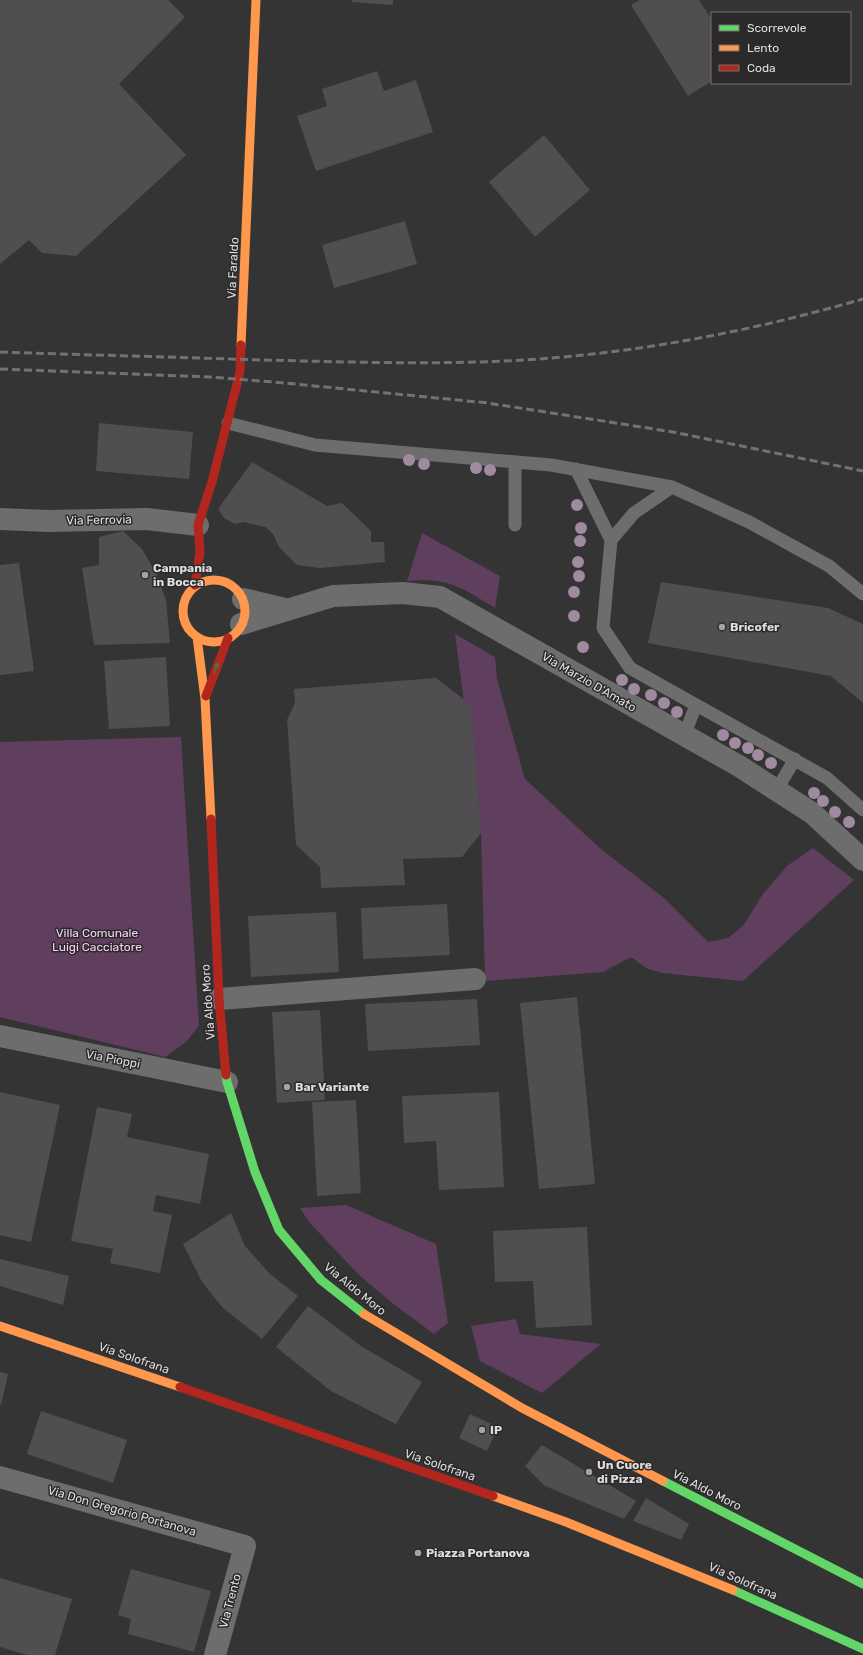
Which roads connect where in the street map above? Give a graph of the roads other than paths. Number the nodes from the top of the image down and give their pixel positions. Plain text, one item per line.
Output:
1 (254, 2) edge
2 (228, 423) junction
3 (515, 462) junction
4 (576, 469) junction
5 (672, 487) junction
6 (0, 519) edge
7 (198, 525) junction
8 (514, 525) dead end
9 (611, 540) junction
10 (200, 552) junction
11 (222, 581) junction
12 (195, 586) junction
13 (863, 594) edge
14 (243, 599) junction
15 (285, 609) junction
16 (235, 631) junction
17 (197, 637) junction
18 (205, 699) junction
19 (696, 704) junction
20 (684, 736) junction
21 (795, 759) junction
22 (776, 791) junction
23 (863, 810) edge
24 (863, 860) edge
25 (475, 979) dead end
26 (219, 999) junction
27 (0, 1036) edge
28 (227, 1082) junction
29 (0, 1326) edge
30 (0, 1477) edge
31 (245, 1546) joint
32 (863, 1584) edge
33 (863, 1649) edge
34 (215, 1655) edge

1 - 2 street, Via Faraldo
2 - 3 lane
2 - 7 street, Via Faraldo
3 - 4 lane
3 - 8 lane
4 - 5 lane
4 - 9 lane
5 - 9 lane
5 - 13 lane
6 - 7 street, Via Ferrovia
7 - 10 street
9 - 19 lane
10 - 11 street
10 - 12 street
11 - 12 street
11 - 14 street
12 - 17 street
14 - 15 street
14 - 16 street, Via Aldo Moro
15 - 16 street, Via Marzio D'Amato
15 - 20 street, Via Marzio D'Amato
16 - 17 street
18 -> 16 street, Via Aldo Moro
17 - 18 street, Via Aldo Moro
18 - 26 street, Via Aldo Moro
19 - 20 lane
19 - 21 lane
20 - 22 street, Via Marzio D'Amato
21 - 22 lane
21 - 23 lane
22 - 24 street, Via Marzio D'Amato
25 - 26 street
26 - 28 street, Via Aldo Moro
27 - 28 street, Via Pioppi
28 - 32 street, Via Aldo Moro
29 - 33 street, Via Solofrana
30 - 31 street, Via Don Gregorio Portanova
31 - 34 street, Via Trento

